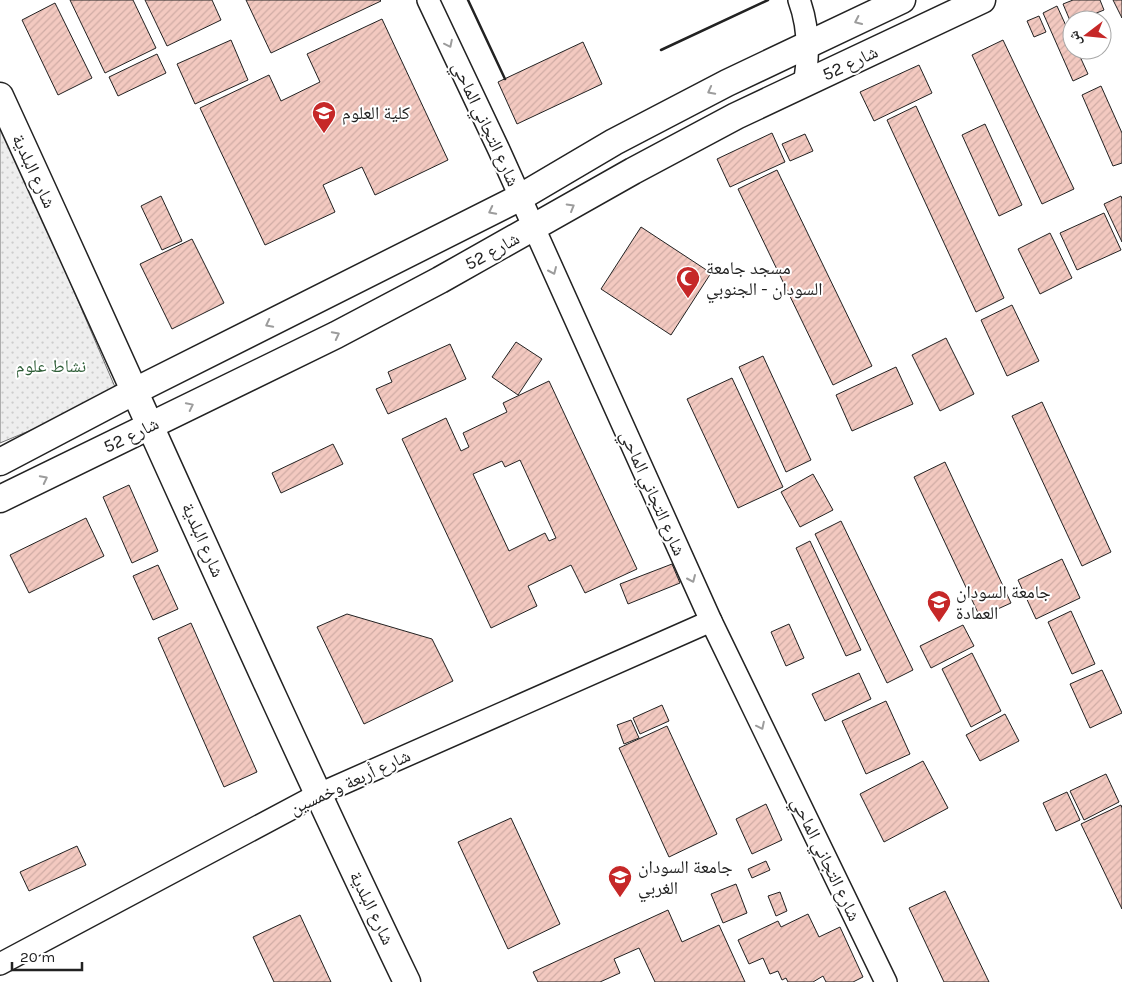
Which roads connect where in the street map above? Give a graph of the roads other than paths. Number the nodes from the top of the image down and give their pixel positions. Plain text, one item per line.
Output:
1 (428, 0) edge
2 (902, 0) edge
3 (982, 0) edge
4 (800, 1) edge
5 (807, 44) junction
6 (804, 85) junction
7 (0, 96) edge
8 (519, 198) junction
9 (534, 228) junction
10 (135, 391) junction
11 (152, 425) junction
12 (0, 462) edge
13 (0, 499) edge
14 (711, 621) junction
15 (318, 795) junction
16 (0, 964) edge
17 (407, 982) edge
18 (886, 982) edge

1 -> 8 street, شارع التجاني الماحي
2 -> 5 street, شارع 52
3 - 6 street, شارع 52
4 - 5 street
5 - 6 street
5 -> 8 street, شارع 52
9 -> 6 street, شارع 52
7 - 10 street, شارع البلدية
8 - 9 street, شارع التجاني الماحي
8 -> 10 street, شارع 52
11 -> 9 street, شارع 52
9 -> 14 street, شارع التجاني الماحي
10 - 11 street, شارع البلدية
10 - 12 street, شارع 52
13 -> 11 street, شارع 52
11 - 15 street, شارع البلدية
14 - 15 street, شارع أربعة وخمسين
14 -> 18 street, شارع التجاني الماحي
15 - 16 street, شارع أربعة وخمسين
15 - 17 street, شارع البلدية

